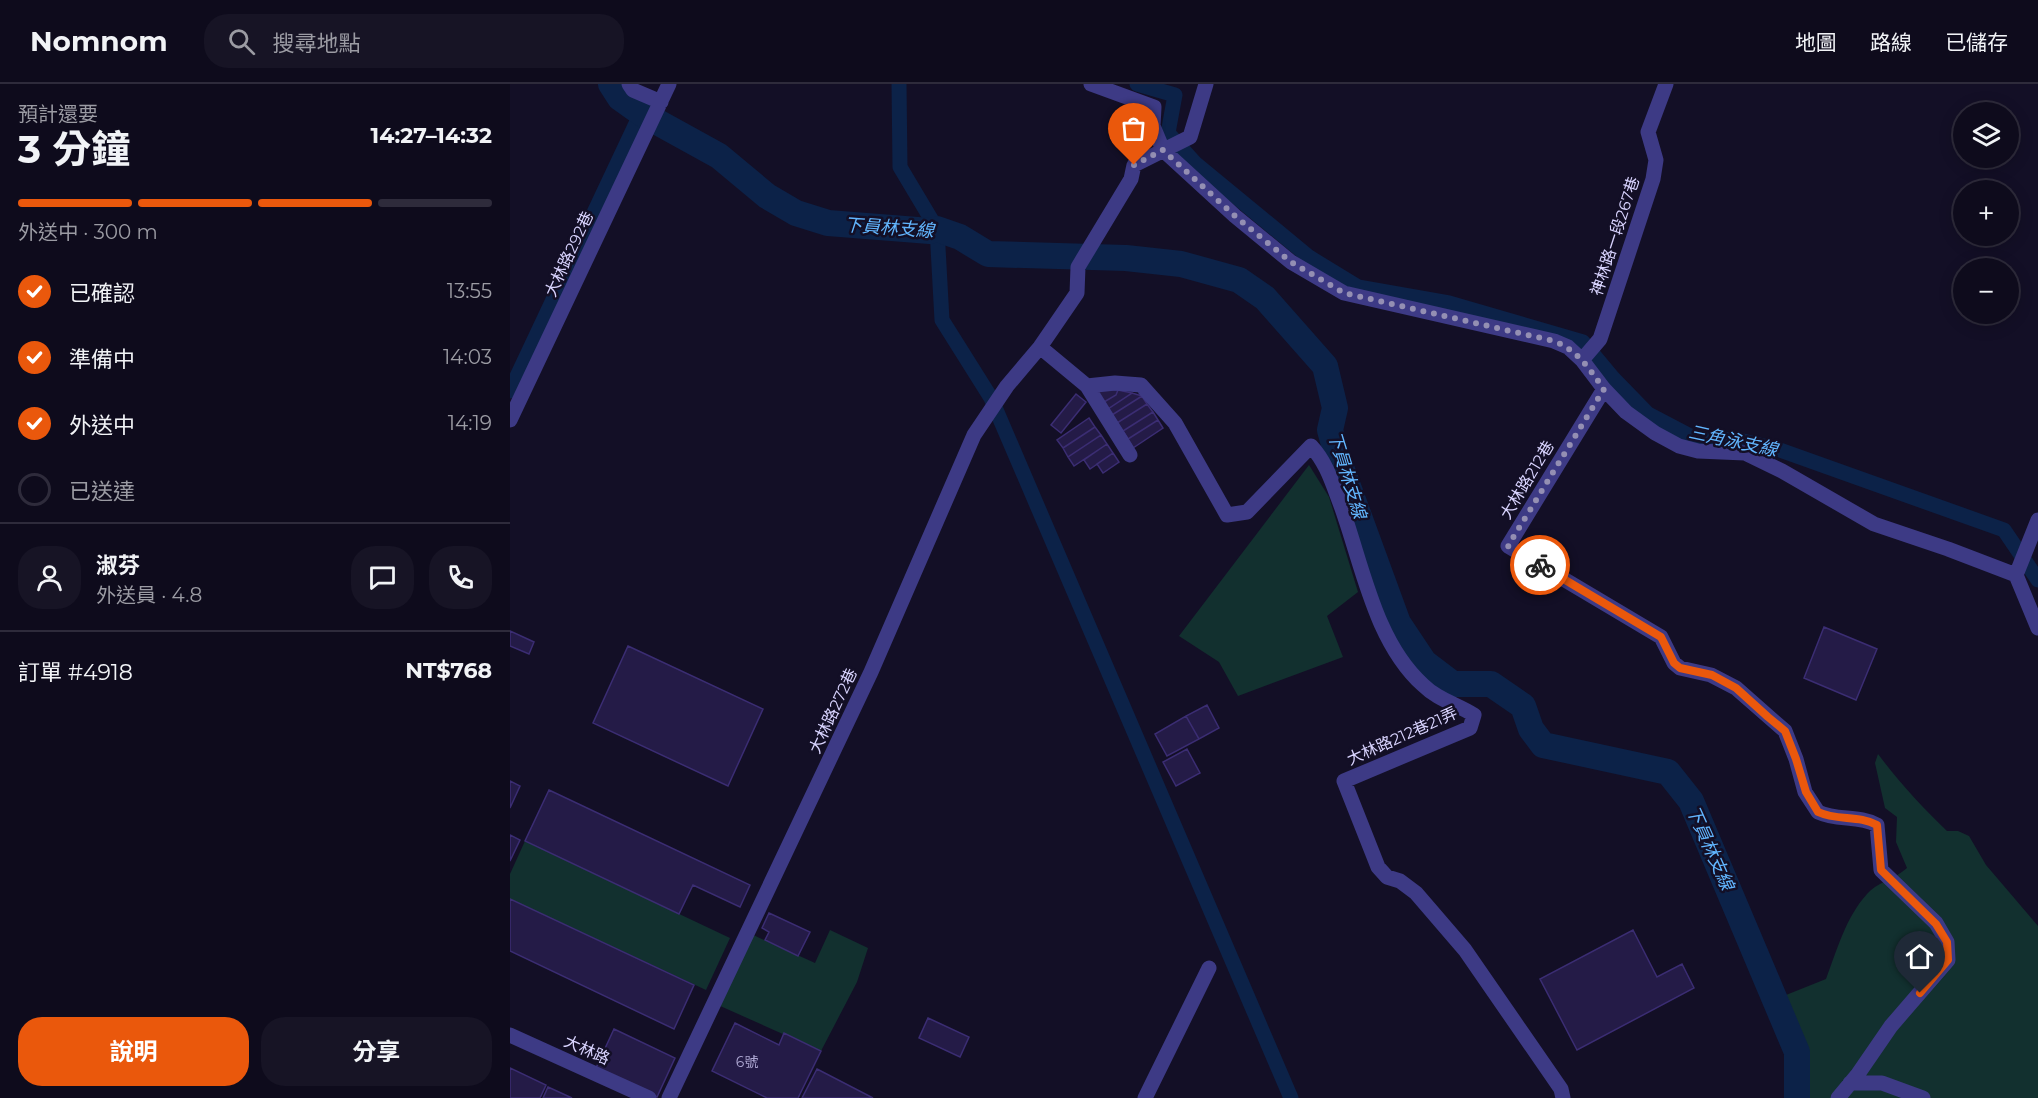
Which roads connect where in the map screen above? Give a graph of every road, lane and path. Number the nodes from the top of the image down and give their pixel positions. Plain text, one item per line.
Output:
1 (629, 84) edge
2 (669, 84) edge
3 (1091, 84) edge
4 (1206, 84) edge
5 (1666, 84) edge
6 (661, 102) junction
7 (1163, 150) junction
8 (1040, 347) junction
9 (1582, 360) junction
10 (1087, 386) junction
11 (1604, 389) junction
12 (510, 420) edge
13 (1130, 454) dead end
14 (2038, 520) edge
15 (2016, 575) junction
16 (2038, 628) edge
17 (1209, 968) dead end
18 (510, 1035) edge
19 (1850, 1083) junction
20 (649, 1098) edge
21 (669, 1098) edge
22 (1145, 1098) edge
23 (1563, 1098) edge
24 (1838, 1098) edge
25 (1923, 1098) edge

1 - 6 street
2 - 6 street, 大林路292巷
3 - 7 street
4 - 7 street, 大林路272巷
5 - 9 street, 神林路一段267巷
6 - 12 street, 大林路292巷
7 - 8 street, 大林路272巷
7 - 9 street
8 - 10 street
8 - 21 street, 大林路272巷
9 - 11 street
10 - 13 street
10 - 23 street, 大林路212巷21弄
11 - 15 street
11 - 19 street, 大林路212巷
14 - 15 street
15 - 16 street
17 - 22 street
18 - 20 street, 大林路
19 - 24 street, 大林路212巷
19 - 25 street

